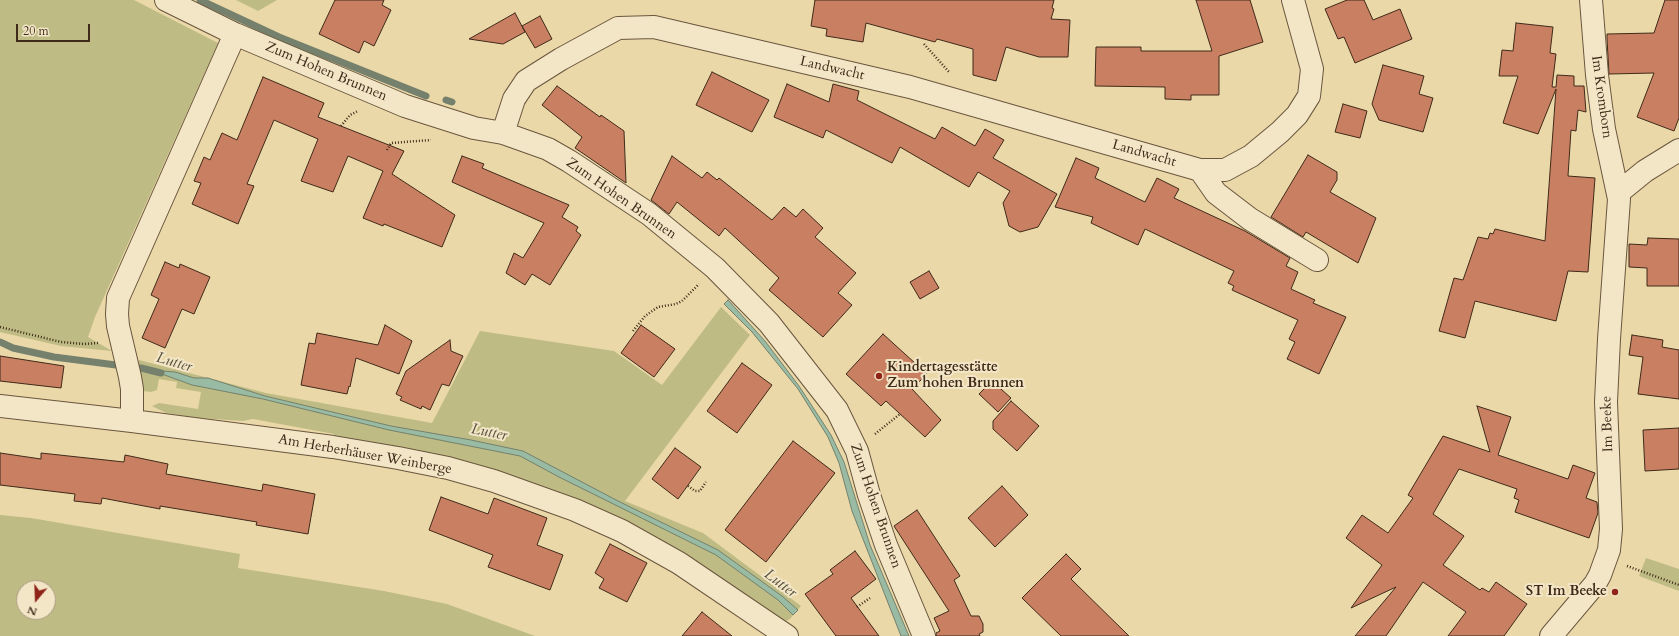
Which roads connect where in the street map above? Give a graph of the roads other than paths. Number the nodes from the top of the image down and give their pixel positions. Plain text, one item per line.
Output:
1 (166, 0) edge
2 (1292, 0) edge
3 (1591, 0) edge
4 (235, 34) junction
5 (503, 133) junction
6 (1679, 150) edge
7 (1200, 170) junction
8 (1618, 193) junction
9 (1317, 260) dead end
10 (0, 406) edge
11 (132, 421) junction
12 (787, 636) edge
13 (924, 636) edge
14 (1552, 636) edge

1 - 4 street, Zum Hohen Brunnen
2 - 7 street, Landwacht
3 - 8 street, Im Kromborn
4 - 5 street, Zum Hohen Brunnen
4 - 11 street
5 - 7 street, Landwacht
5 - 13 street, Zum Hohen Brunnen
6 - 8 street
7 - 9 street
8 - 14 street, Im Beeke
10 - 11 street, Am Herberhäuser Weinberge
11 - 12 street, Am Herberhäuser Weinberge

